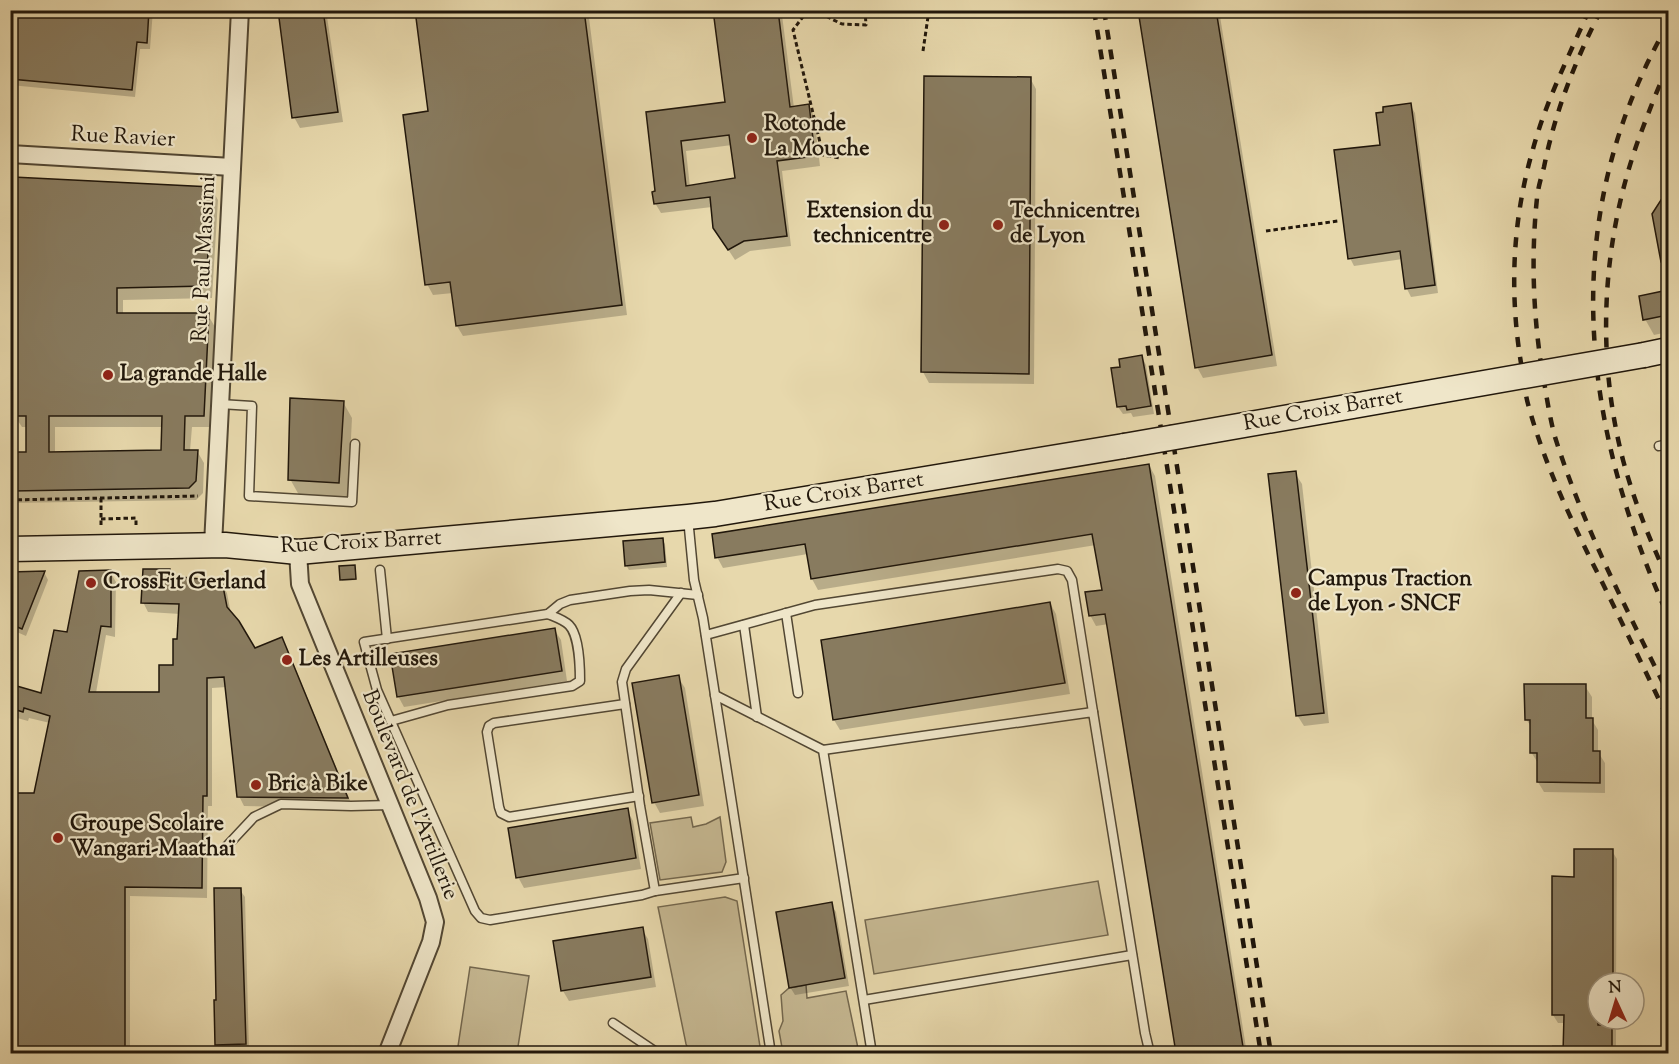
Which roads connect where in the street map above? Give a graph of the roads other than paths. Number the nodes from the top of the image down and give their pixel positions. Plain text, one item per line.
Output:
1 (240, 10) edge
2 (10, 154) edge
3 (232, 167) junction
4 (1668, 350) edge
5 (220, 404) junction
6 (356, 444) dead end
7 (1668, 444) edge
8 (1659, 446) dead end
9 (688, 517) junction
10 (213, 545) junction
11 (10, 549) edge
12 (298, 552) junction
13 (380, 570) dead end
14 (681, 593) junction
15 (698, 595) junction
16 (786, 613) junction
17 (549, 614) junction
18 (744, 625) junction
19 (706, 634) junction
20 (387, 639) junction
21 (798, 693) dead end
22 (715, 695) junction
23 (625, 704) junction
24 (1093, 712) junction
25 (757, 717) junction
26 (391, 720) junction
27 (823, 750) junction
28 (639, 796) junction
29 (390, 805) junction
30 (225, 848) dead end
31 (744, 878) junction
32 (655, 891) junction
33 (1132, 955) junction
34 (864, 1000) junction
35 (613, 1023) dead end
36 (387, 1053) edge
37 (659, 1053) edge
38 (771, 1053) edge
39 (872, 1053) edge
40 (1150, 1053) edge

1 - 3 street, Rue Paul Massimi
2 - 3 street, Rue Ravier
3 - 5 street, Rue Paul Massimi
4 - 9 street, Rue Croix Barret, bridge
5 - 6 lane
5 - 10 street, Rue Paul Massimi
7 - 8 lane
9 - 12 street, Rue Croix Barret
9 - 15 lane
10 - 11 street, Rue Croix Barret
10 - 12 street, Rue Croix Barret
12 - 29 street, Boulevard de l'Artillerie
13 - 20 lane
14 - 15 lane
14 - 17 lane
14 - 23 lane
15 - 19 lane
16 - 18 lane
16 - 21 lane
16 - 24 lane
17 - 20 lane
17 - 26 lane
18 - 19 lane
18 - 25 lane
19 - 22 lane
20 - 26 lane
22 - 25 lane
22 - 31 lane
23 - 28 lane
23 - 28 lane
24 - 27 lane
24 - 33 lane
25 - 27 lane
26 - 32 lane
27 - 34 lane
28 - 32 lane
29 - 30 lane
29 - 36 street, Boulevard de l'Artillerie
31 - 32 lane
31 - 38 lane
33 - 34 lane
33 - 40 lane
34 - 39 lane
35 - 37 lane

